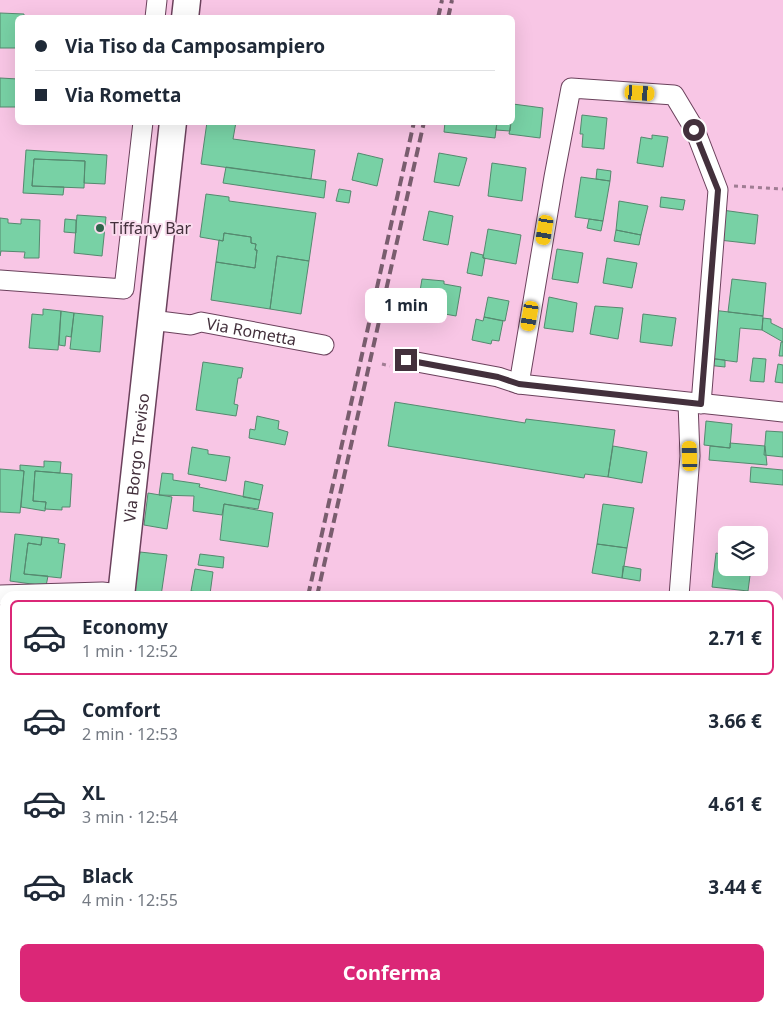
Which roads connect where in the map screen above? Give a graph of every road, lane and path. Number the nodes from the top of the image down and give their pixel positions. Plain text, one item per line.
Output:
1 (157, 0) edge
2 (187, 0) edge
3 (155, 15) edge
4 (185, 15) edge
5 (143, 125) edge
6 (173, 125) edge
7 (716, 184) junction
8 (783, 190) edge
9 (132, 220) junction
10 (161, 223) junction
11 (0, 280) edge
12 (150, 320) junction
13 (324, 345) dead end
14 (406, 360) dead end
15 (519, 384) junction
16 (695, 403) junction
17 (783, 412) edge
18 (121, 591) edge
19 (679, 591) edge

1 - 3 street
2 - 4 street
5 - 9 street
6 - 10 street, Via Borgo Treviso
7 - 8 path
7 - 15 street
7 - 16 street
9 - 10 street
9 - 11 street
10 - 12 street, Via Borgo Treviso
12 - 13 street, Via Rometta
12 - 18 street, Via Borgo Treviso
14 - 15 street
15 - 16 street
16 - 17 street
16 - 19 street

